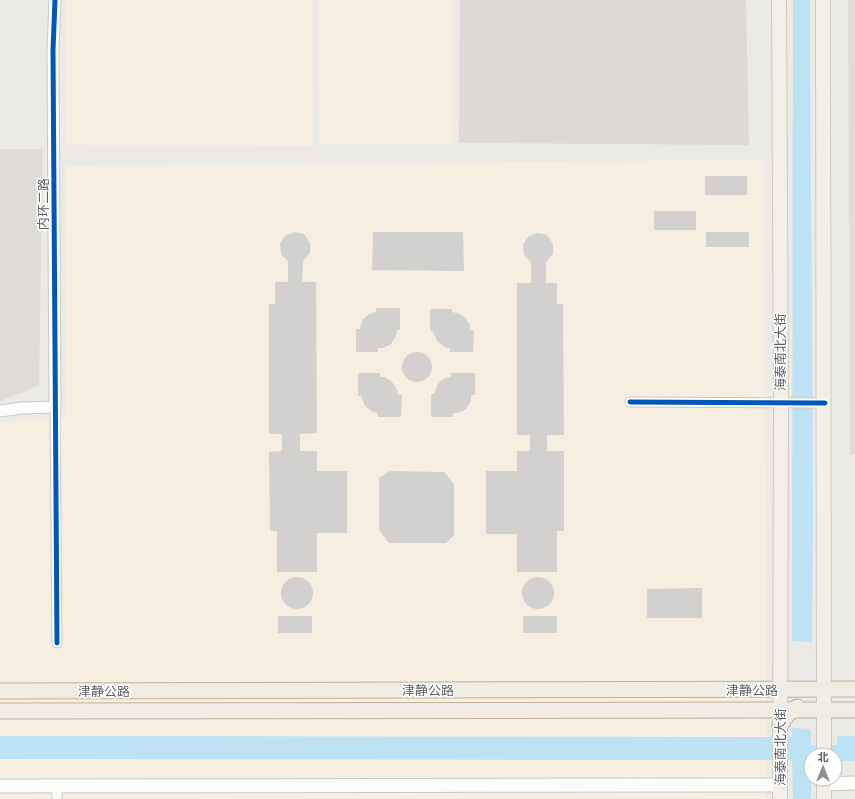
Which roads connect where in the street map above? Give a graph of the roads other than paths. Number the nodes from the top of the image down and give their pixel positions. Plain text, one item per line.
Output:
1 (55, 0) edge
2 (779, 0) edge
3 (823, 0) edge
4 (630, 402) dead end
5 (821, 403) junction
6 (784, 404) junction
7 (55, 407) junction
8 (0, 411) edge
9 (57, 643) dead end
10 (852, 689) edge
11 (780, 690) junction
12 (0, 691) edge
13 (824, 692) junction
14 (786, 710) junction
15 (824, 710) junction
16 (852, 710) edge
17 (0, 711) edge
18 (780, 726) joint
19 (824, 726) junction
20 (824, 747) edge
21 (843, 782) edge
22 (855, 783) edge
23 (0, 786) edge
24 (824, 787) edge
25 (780, 792) edge
26 (57, 793) edge
27 (824, 799) edge

1 - 7 street, 内环二路
2 - 6 main road, 海泰南北大街
3 - 5 main road
4 - 6 street
5 - 6 street
5 - 13 main road
6 - 11 main road, 海泰南北大街
7 - 8 street
7 - 9 street
10 - 13 highway, 津静公路
11 - 12 highway, 津静公路
11 - 13 highway, 津静公路
11 - 14 main road, 海泰南北大街
13 - 14 highway
13 - 15 main road
14 - 15 highway, 津静公路
14 - 17 highway, 津静公路
14 - 18 highway
15 - 16 highway, 津静公路
15 - 19 main road
16 - 19 main road
18 - 25 main road, 海泰南北大街
19 - 20 main road
21 - 22 main road
23 - 26 main road
24 - 27 main road
25 - 26 main road

